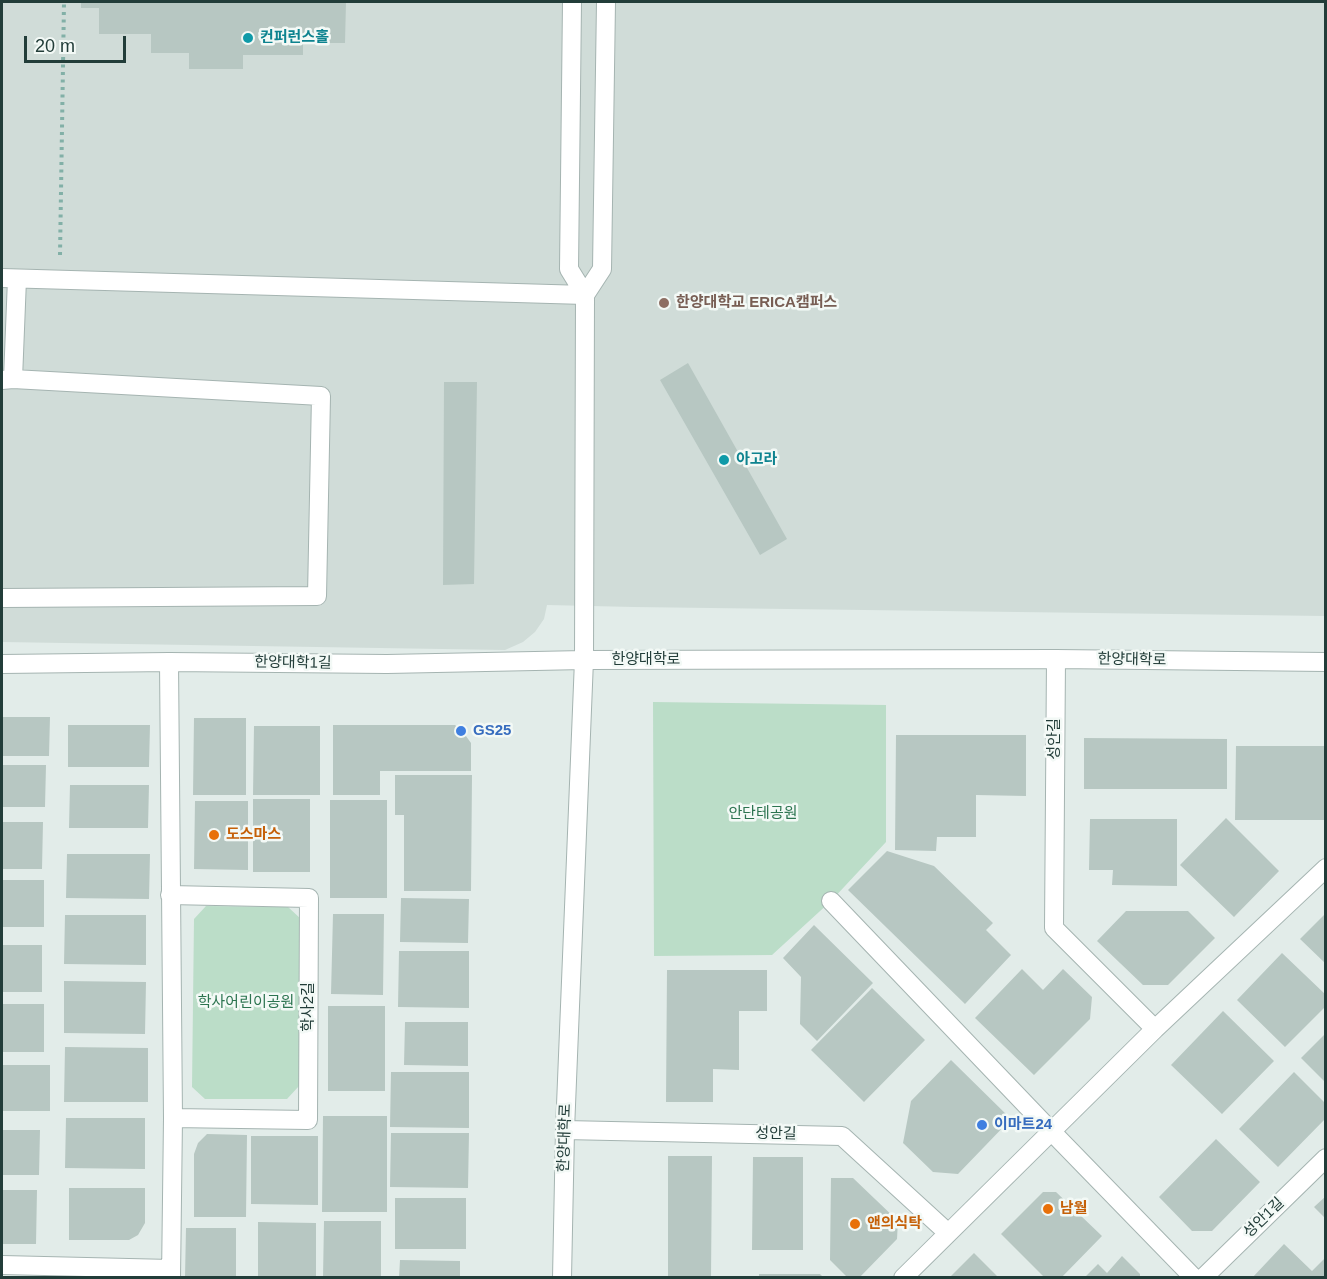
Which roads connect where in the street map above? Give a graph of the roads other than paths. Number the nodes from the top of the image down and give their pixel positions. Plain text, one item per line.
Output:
1 (572, 2) edge
2 (606, 2) edge
3 (9, 279) edge
4 (585, 295) junction
5 (7, 379) edge
6 (2, 598) edge
7 (1056, 659) junction
8 (584, 660) junction
9 (169, 662) junction
10 (1326, 662) edge
11 (2, 664) edge
12 (1326, 868) edge
13 (170, 895) junction
14 (831, 901) dead end
15 (1155, 1029) junction
16 (173, 1118) junction
17 (565, 1130) junction
18 (1051, 1131) junction
19 (1326, 1158) edge
20 (948, 1233) junction
21 (2, 1265) edge
22 (171, 1273) edge
23 (562, 1278) edge
24 (903, 1278) edge
25 (1194, 1278) edge
26 (1203, 1278) edge

1 - 4 street
2 - 4 street
3 - 4 street
3 - 5 street
4 - 8 street
5 - 6 street
7 - 8 street, 한양대학로
7 - 10 street, 한양대학로
7 - 15 street, 성안길
8 - 9 street, 한양대학1길
8 - 17 street, 한양대학로
9 - 11 street, 한양대학1길
9 - 13 street
12 - 15 street
13 - 16 street
13 - 16 street, 학사2길
14 - 18 street
15 - 18 street
16 - 22 street
17 - 20 street, 성안길
17 - 23 street, 한양대학로
18 - 20 street
18 - 25 street
19 - 26 street, 성안1길
20 - 24 street
21 - 22 street

